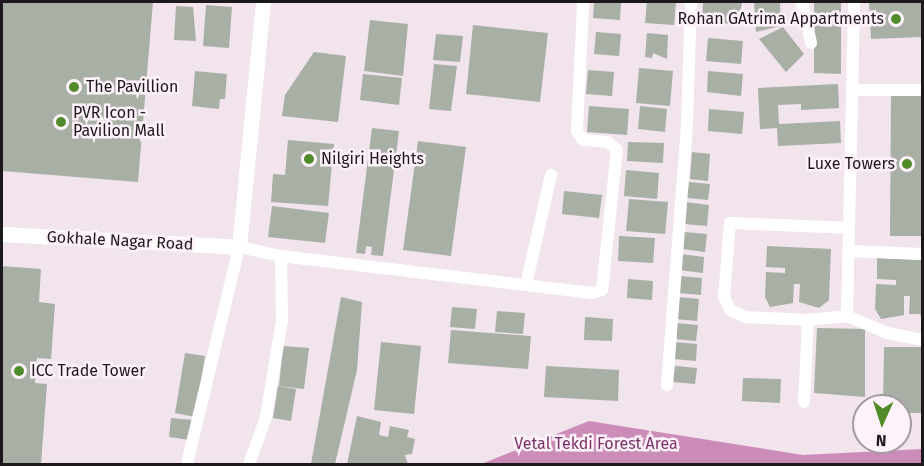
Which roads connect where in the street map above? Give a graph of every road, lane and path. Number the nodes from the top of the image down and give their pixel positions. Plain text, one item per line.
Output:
1 (263, 2) edge
2 (583, 2) edge
3 (691, 2) edge
4 (802, 2) edge
5 (854, 2) edge
6 (811, 43) dead end
7 (852, 90) junction
8 (922, 90) edge
9 (551, 175) dead end
10 (849, 228) junction
11 (2, 234) edge
12 (239, 248) junction
13 (849, 251) junction
14 (922, 254) edge
15 (280, 256) junction
16 (526, 285) junction
17 (848, 316) junction
18 (808, 320) junction
19 (922, 340) edge
20 (667, 385) dead end
21 (804, 402) dead end
22 (187, 465) edge
23 (249, 465) edge

1 - 12 street
2 - 16 street
3 - 20 street
4 - 6 street
5 - 7 street
7 - 8 street
7 - 10 street
9 - 16 street
10 - 13 street
10 - 18 street
11 - 12 street, Gokhale Nagar Road
12 - 15 street
12 - 22 street
13 - 14 street
13 - 17 street
15 - 16 street
15 - 23 street
17 - 18 street
17 - 19 street
18 - 21 street

